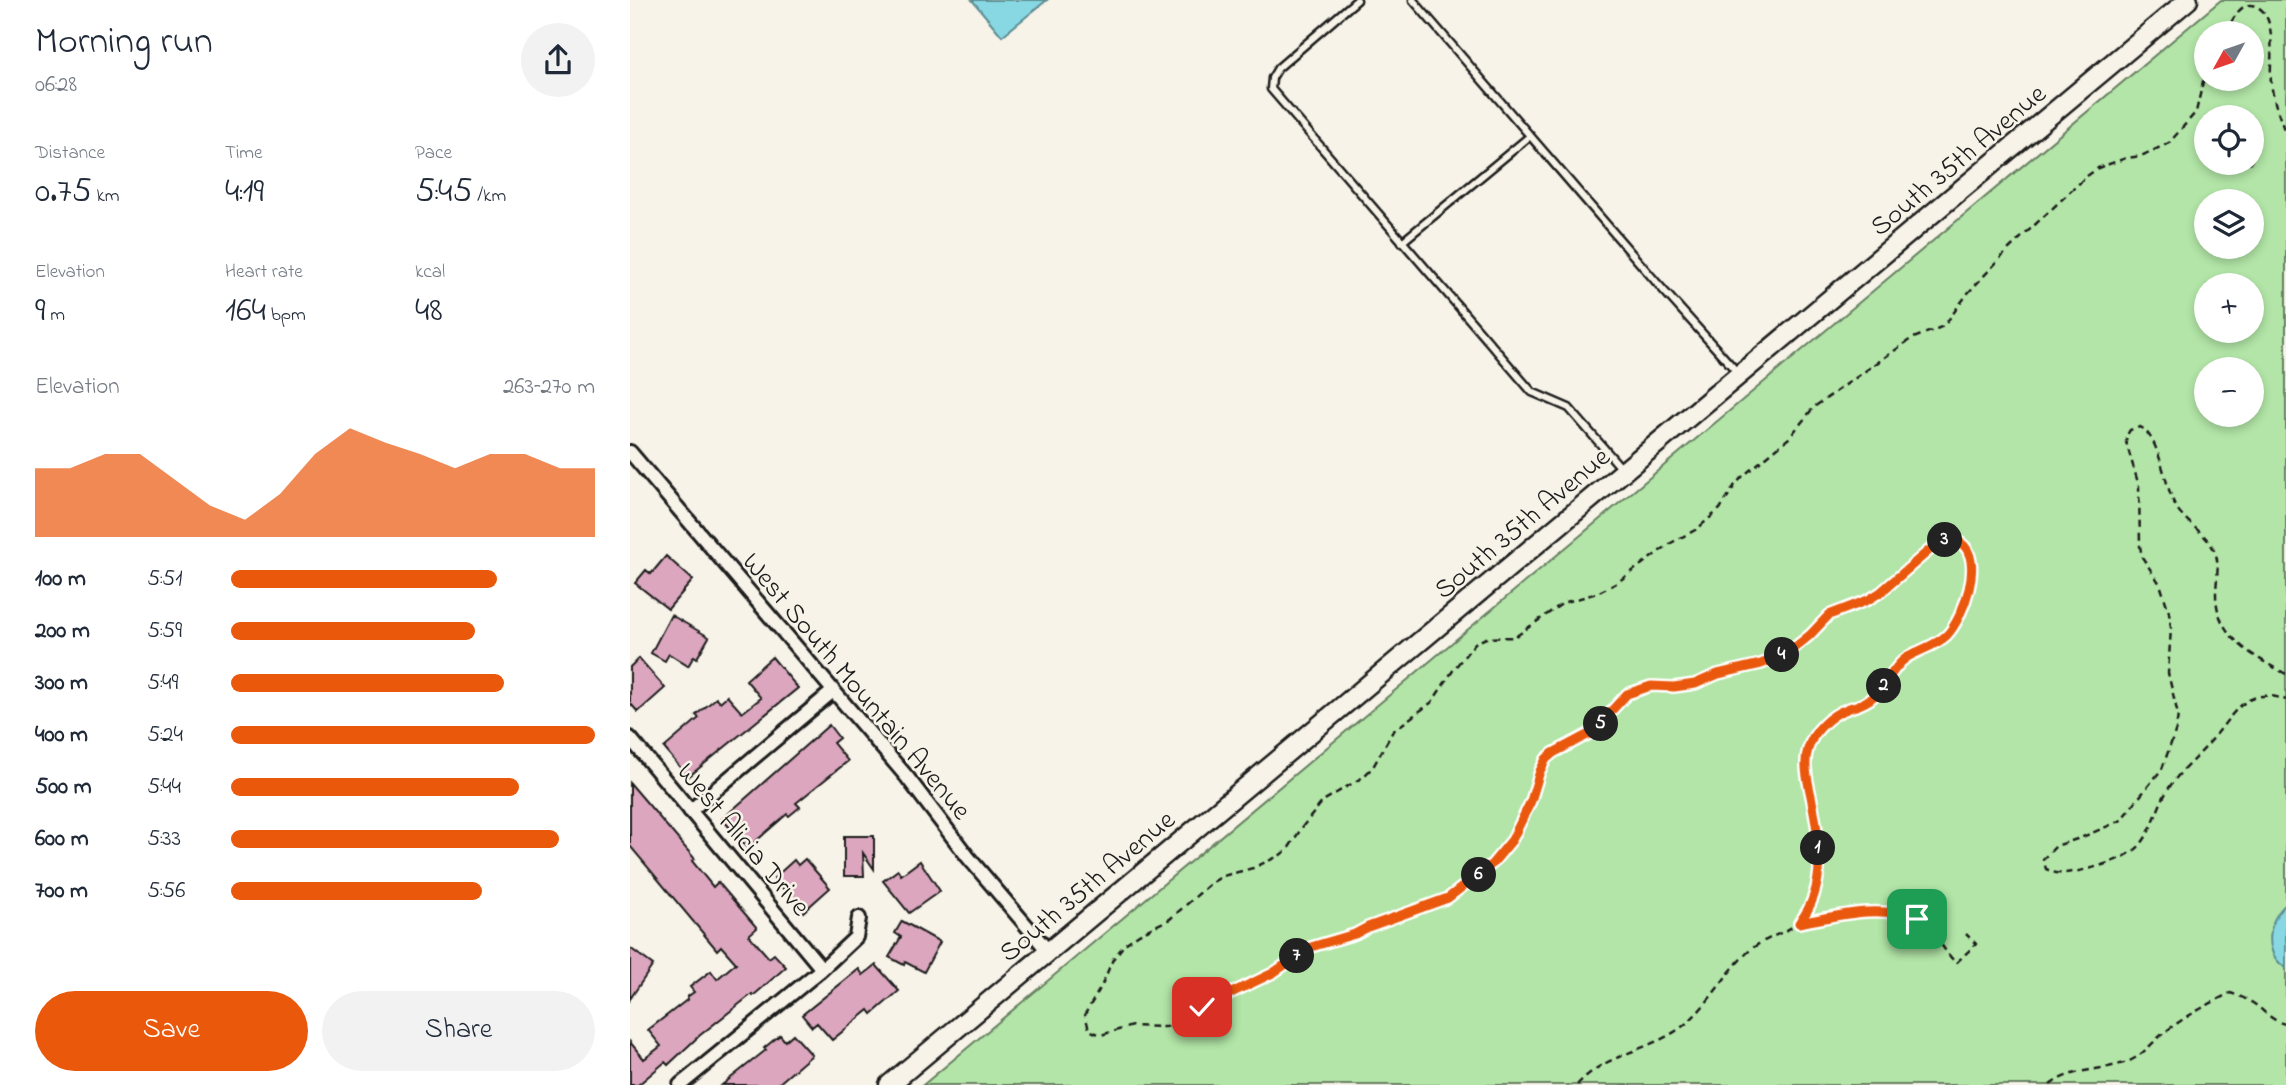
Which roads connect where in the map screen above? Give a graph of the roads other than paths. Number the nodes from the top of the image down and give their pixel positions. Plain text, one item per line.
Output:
1 (1357, 0) edge
2 (1413, 0) edge
3 (2188, 0) edge
4 (1531, 136) junction
5 (1402, 242) junction
6 (1740, 374) junction
7 (630, 452) edge
8 (1624, 471) junction
9 (833, 691) junction
10 (630, 738) edge
11 (690, 811) junction
12 (859, 918) dead end
13 (1048, 951) junction
14 (822, 969) junction
15 (680, 1085) edge
16 (889, 1085) edge

1 - 5 lane
2 - 4 lane
3 - 6 main road, South 35th Avenue
4 - 5 lane
4 - 6 lane
5 - 8 lane
6 - 8 main road, South 35th Avenue
7 - 9 street, West South Mountain Avenue
8 - 13 main road, South 35th Avenue
9 - 11 street
9 - 13 street, West South Mountain Avenue
10 - 11 street, West Alicia Drive
11 - 14 street, West Alicia Drive
12 - 14 street
13 - 16 main road, South 35th Avenue
14 - 15 street

